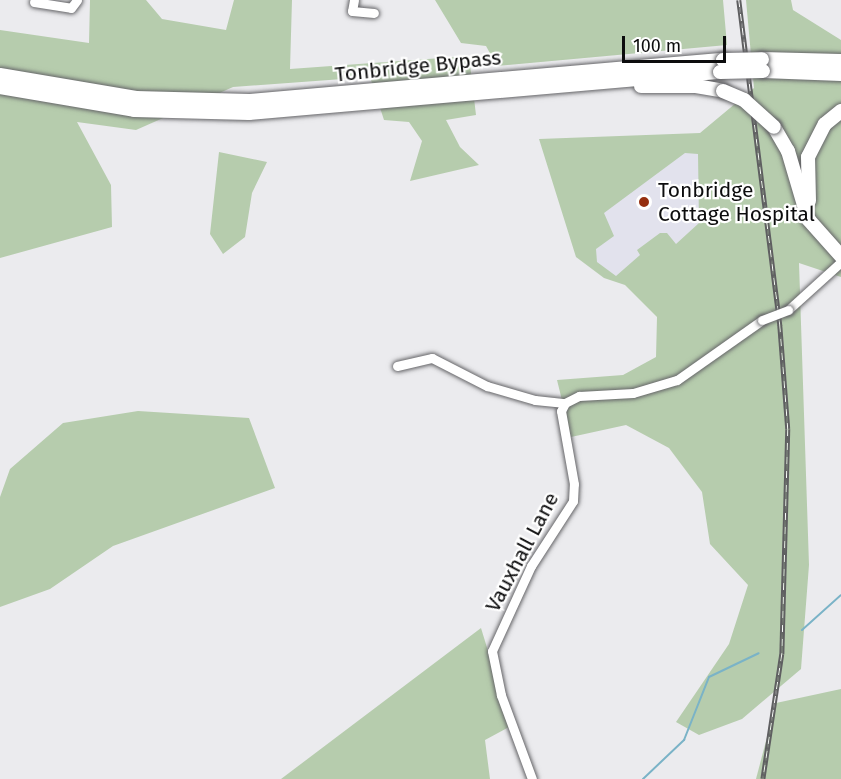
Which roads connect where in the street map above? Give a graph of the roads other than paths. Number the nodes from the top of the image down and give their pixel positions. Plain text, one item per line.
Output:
1 (77, 0) edge
2 (354, 0) edge
3 (34, 2) dead end
4 (352, 11) junction
5 (374, 13) dead end
6 (348, 22) dead end
7 (841, 52) edge
8 (841, 62) edge
9 (764, 63) junction
10 (722, 66) junction
11 (841, 74) edge
12 (0, 75) edge
13 (0, 87) edge
14 (498, 91) junction
15 (841, 111) edge
16 (817, 228) junction
17 (841, 255) edge
18 (841, 262) edge
19 (397, 366) dead end
20 (565, 403) junction
21 (532, 779) edge

1 - 3 street
2 - 4 street
4 - 5 street
4 - 6 street
7 - 9 highway
8 - 9 highway, Tonbridge Bypass
9 - 10 highway, Tonbridge Bypass, bridge
9 - 11 highway, Tonbridge Bypass
10 - 12 highway, Tonbridge Bypass
10 - 14 highway, Tonbridge Bypass
13 - 14 highway, Tonbridge Bypass
14 - 16 highway, bridge
15 - 16 highway
16 - 17 highway
18 - 20 street, bridge
19 - 20 street
20 - 21 street, Vauxhall Lane

